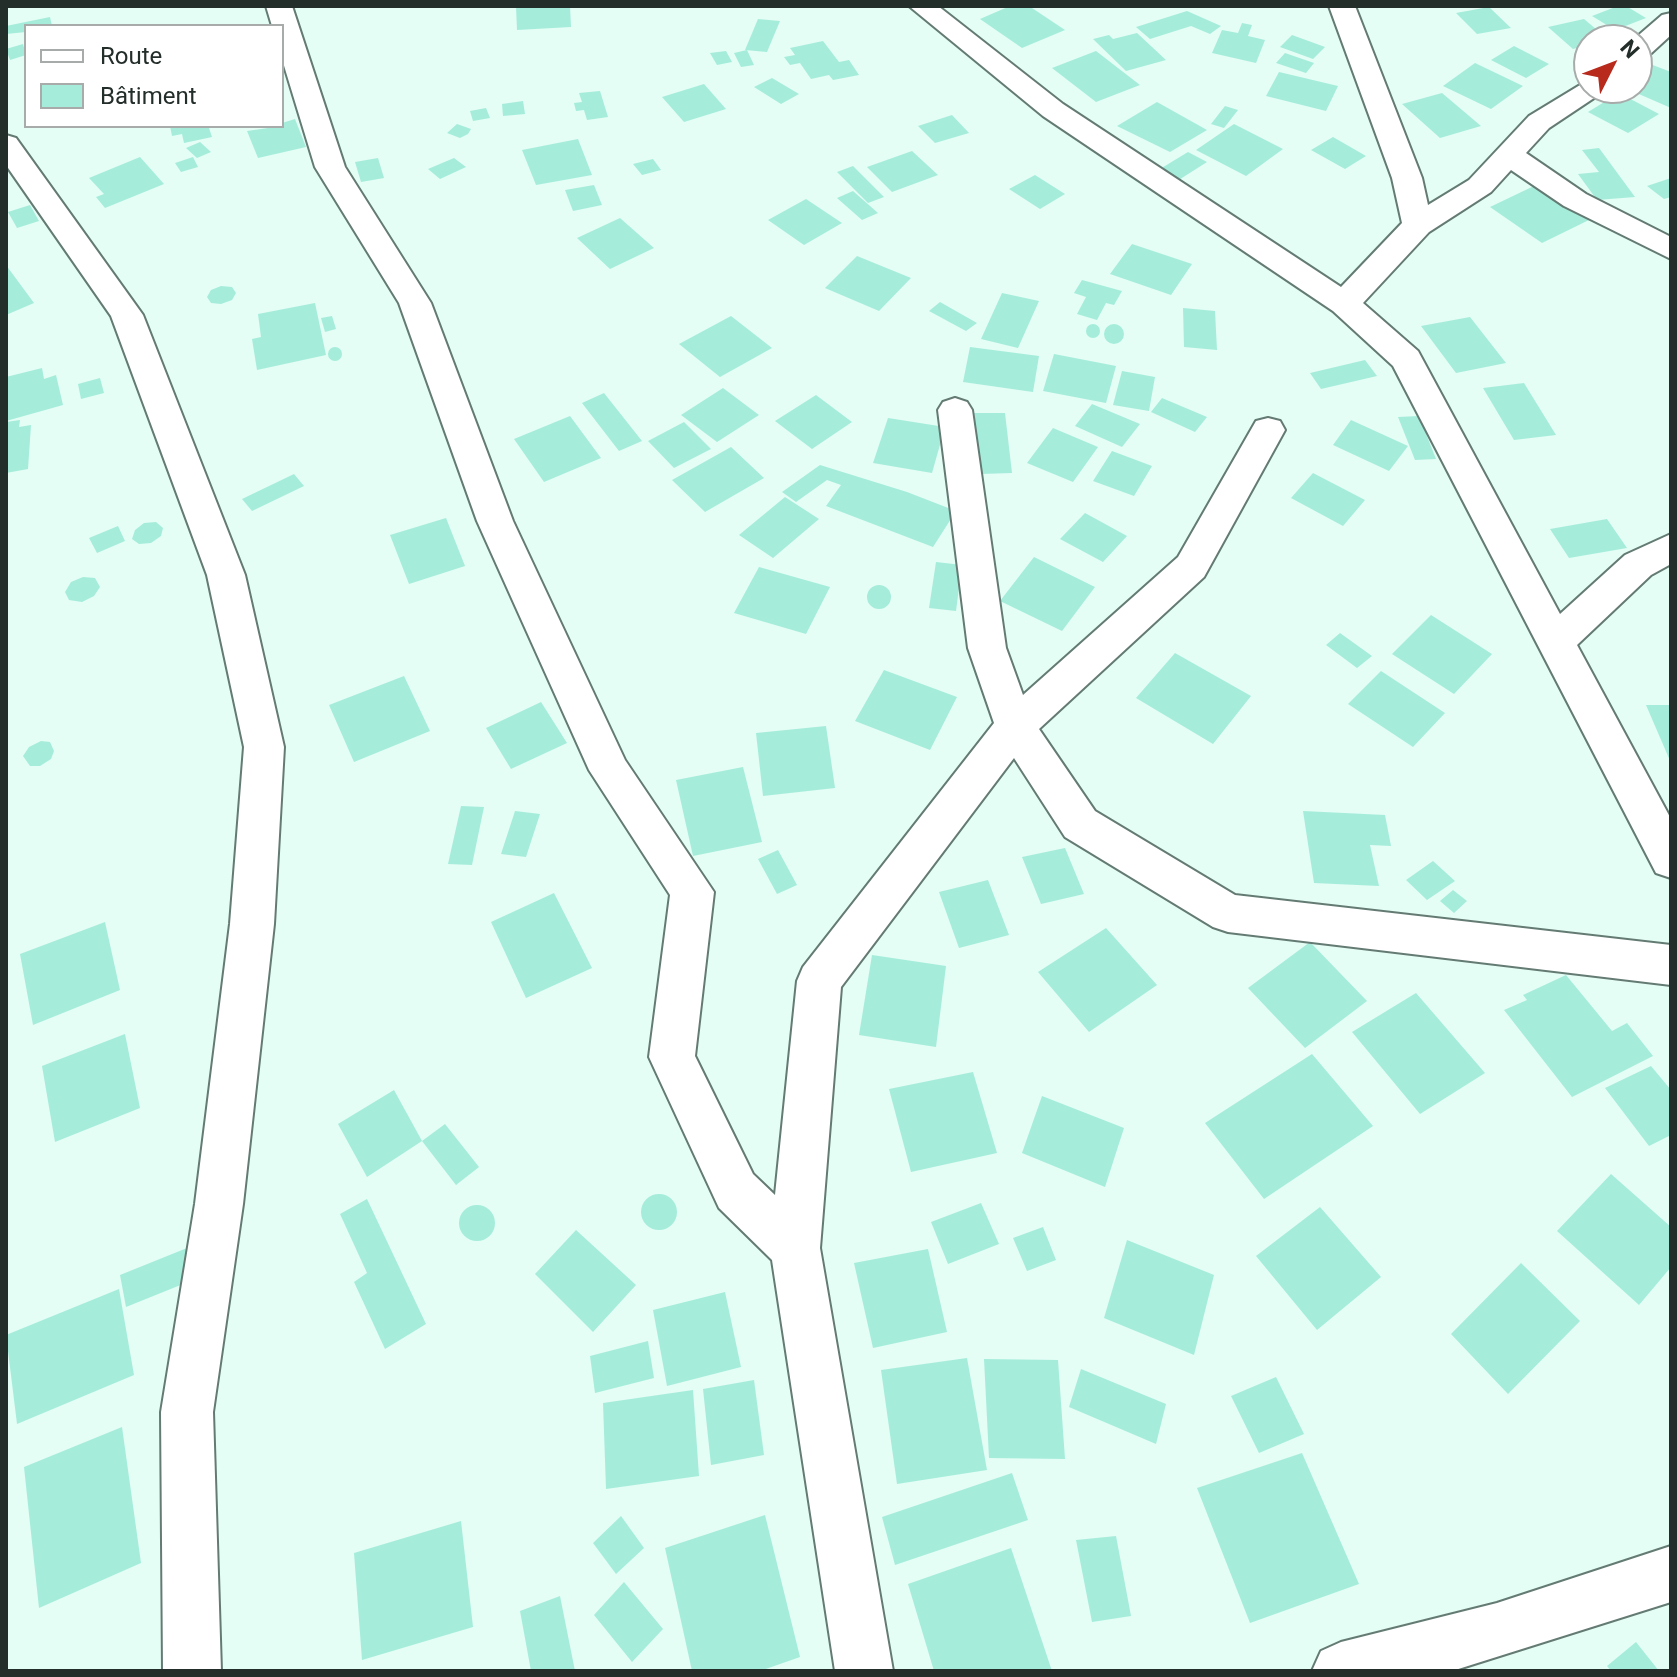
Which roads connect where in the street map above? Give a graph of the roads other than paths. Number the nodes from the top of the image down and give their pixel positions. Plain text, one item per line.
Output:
1 (279, 6) edge
2 (1342, 6) edge
3 (936, 10) edge
4 (1671, 21) edge
5 (1653, 37) edge
6 (1573, 101) edge
7 (6, 144) edge
8 (1511, 156) junction
9 (1418, 225) junction
10 (1671, 249) edge
11 (1344, 304) junction
12 (955, 410) dead end
13 (1268, 430) dead end
14 (1671, 548) edge
15 (1555, 642) junction
16 (1015, 726) junction
17 (1671, 860) edge
18 (1671, 965) edge
19 (795, 1248) junction
20 (1671, 1574) edge
21 (192, 1671) edge
22 (864, 1671) edge
23 (1341, 1671) edge

1 - 19 street
2 - 9 street
3 - 11 street
4 - 5 street
6 - 8 street
7 - 21 street
8 - 9 street
8 - 10 street
9 - 11 street
11 - 15 street
12 - 16 street
13 - 16 street
14 - 15 street
15 - 17 street
16 - 18 street
16 - 19 street
19 - 22 street
20 - 23 street

